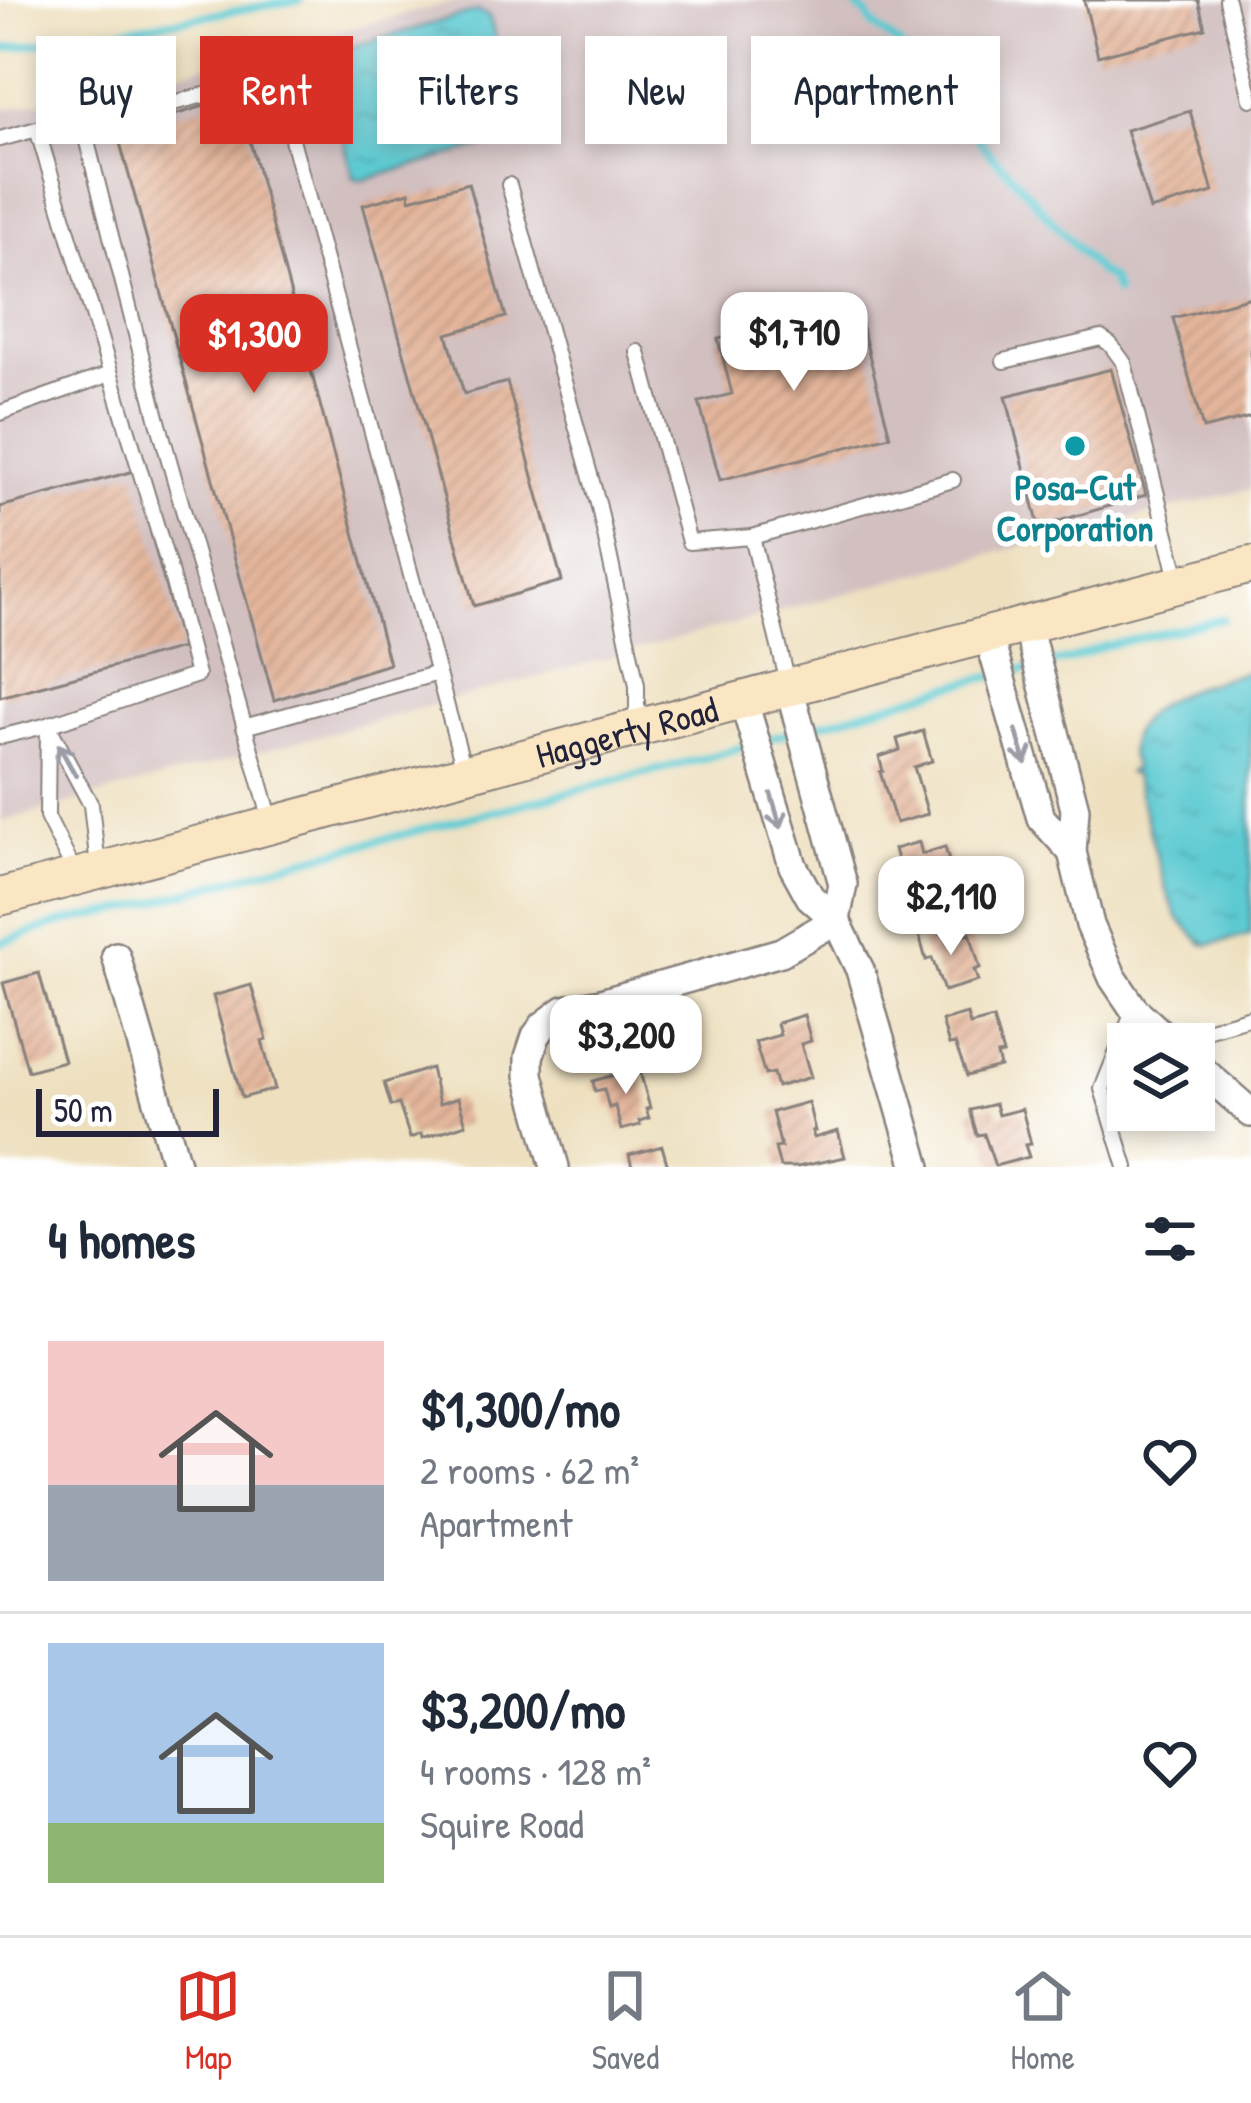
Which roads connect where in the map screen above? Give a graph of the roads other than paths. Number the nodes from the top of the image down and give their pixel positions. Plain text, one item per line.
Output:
1 (1227, 0) edge
2 (1251, 98) edge
3 (0, 139) edge
4 (509, 185) dead end
5 (638, 352) dead end
6 (1004, 362) dead end
7 (110, 374) junction
8 (0, 413) edge
9 (953, 480) dead end
10 (752, 537) junction
11 (1251, 565) edge
12 (1179, 584) junction
13 (1027, 625) junction
14 (988, 634) junction
15 (438, 673) junction
16 (789, 687) junction
17 (743, 699) junction
18 (48, 725) junction
19 (244, 727) junction
20 (632, 728) junction
21 (0, 737) edge
22 (465, 773) junction
23 (272, 824) junction
24 (1072, 852) junction
25 (87, 874) junction
26 (0, 897) edge
27 (836, 920) junction
28 (116, 956) dead end
29 (1134, 1009) junction
30 (1251, 1017) edge
31 (1149, 1023) edge
32 (1215, 1028) edge
33 (1215, 1081) edge
34 (1251, 1113) edge
35 (177, 1167) edge
36 (555, 1167) edge
37 (917, 1167) edge
38 (1126, 1167) edge

1 - 2 lane
3 - 7 lane
4 - 20 lane
5 - 10 lane
6 - 12 lane
7 - 8 lane
7 - 18 lane
9 - 10 lane
10 - 16 lane
11 - 12 street, Haggerty Road
12 - 13 street, Haggerty Road
13 - 14 street, Haggerty Road
13 - 24 street
14 - 16 street, Haggerty Road
14 -> 24 street
15 - 19 lane
15 - 19 lane
15 - 22 lane
16 - 17 street, Haggerty Road
16 - 27 street
17 - 20 street, Haggerty Road
17 -> 27 street
18 - 21 lane
25 -> 18 lane
18 - 25 lane
19 - 23 lane
20 - 22 street, Haggerty Road
22 - 23 street, Haggerty Road
23 - 25 street, Haggerty Road
24 - 29 street
25 - 26 street, Haggerty Road
27 - 36 street
27 - 37 street
28 - 35 street
29 - 31 street
29 - 38 lane
30 - 32 lane
33 - 34 street

